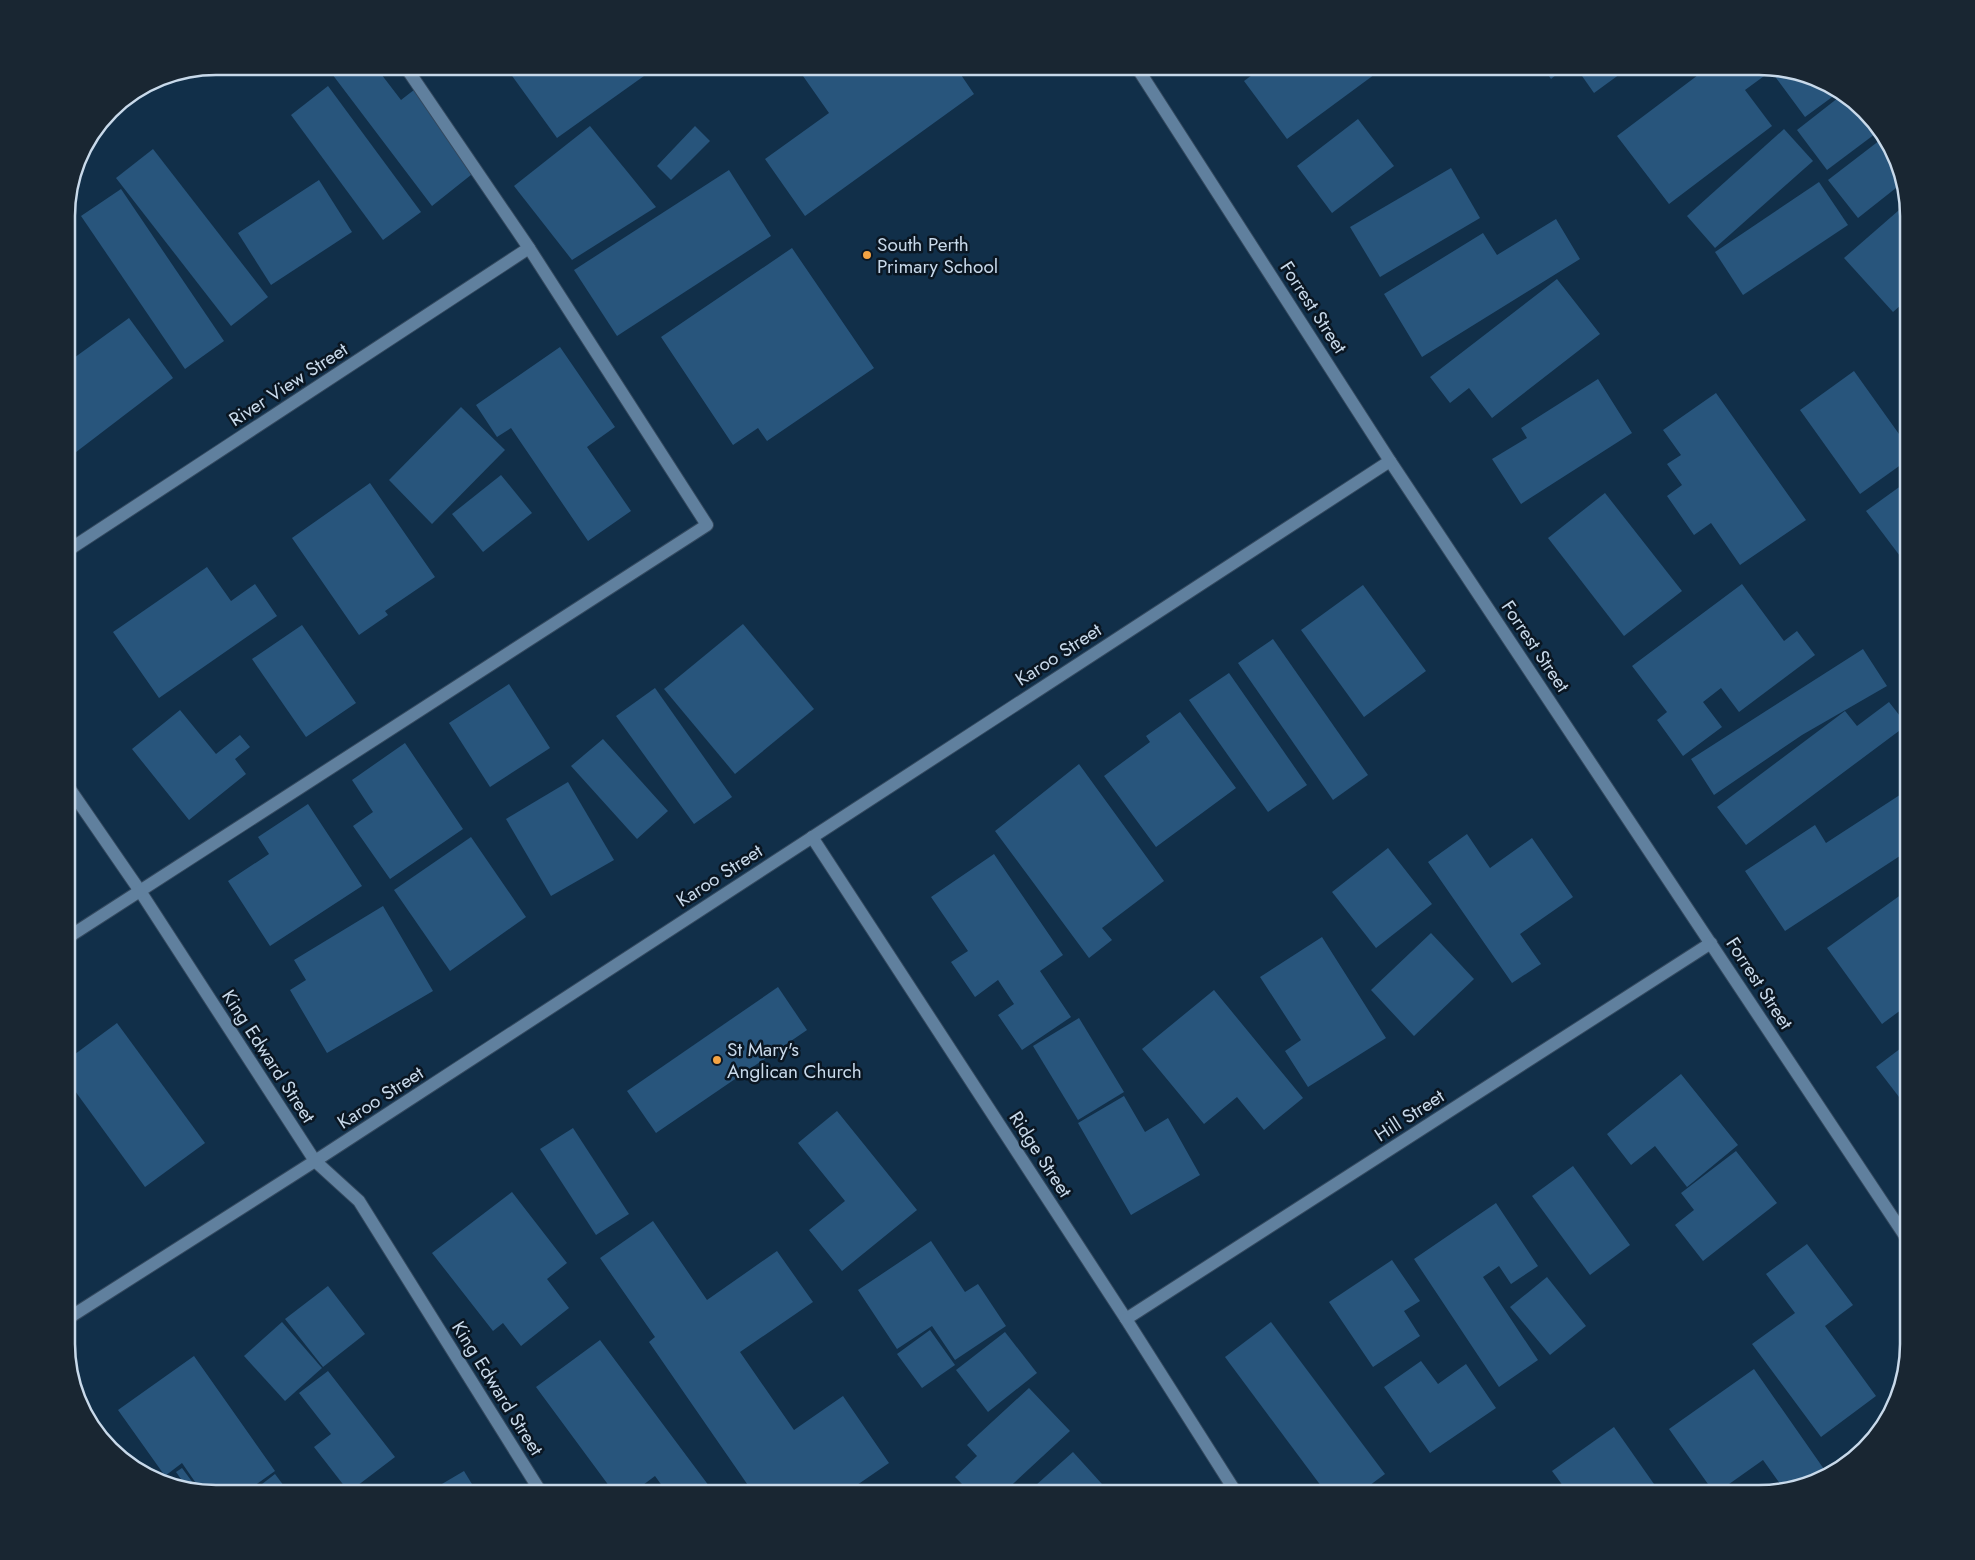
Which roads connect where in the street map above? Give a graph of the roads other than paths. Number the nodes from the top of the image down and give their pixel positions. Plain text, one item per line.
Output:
1 (411, 75) edge
2 (1142, 75) edge
3 (529, 248) junction
4 (1390, 461) junction
5 (75, 546) edge
6 (75, 797) edge
7 (812, 837) junction
8 (140, 891) junction
9 (75, 933) edge
10 (1711, 943) junction
11 (316, 1161) junction
12 (1900, 1228) edge
13 (75, 1313) edge
14 (1126, 1319) junction
15 (536, 1485) edge
16 (1231, 1485) edge

1 - 3 street
2 - 4 street, Forrest Street
3 - 5 street, River View Street
3 - 8 street
4 - 7 street, Karoo Street
4 - 10 street, Forrest Street
6 - 8 street, King Edward Street
7 - 11 street, Karoo Street
7 - 14 street, Ridge Street
8 - 9 street
8 - 11 street, King Edward Street
10 - 12 street, Forrest Street
10 - 14 street, Hill Street
11 - 13 street, Karoo Street
11 - 15 street, King Edward Street
14 - 16 street, Ridge Street

